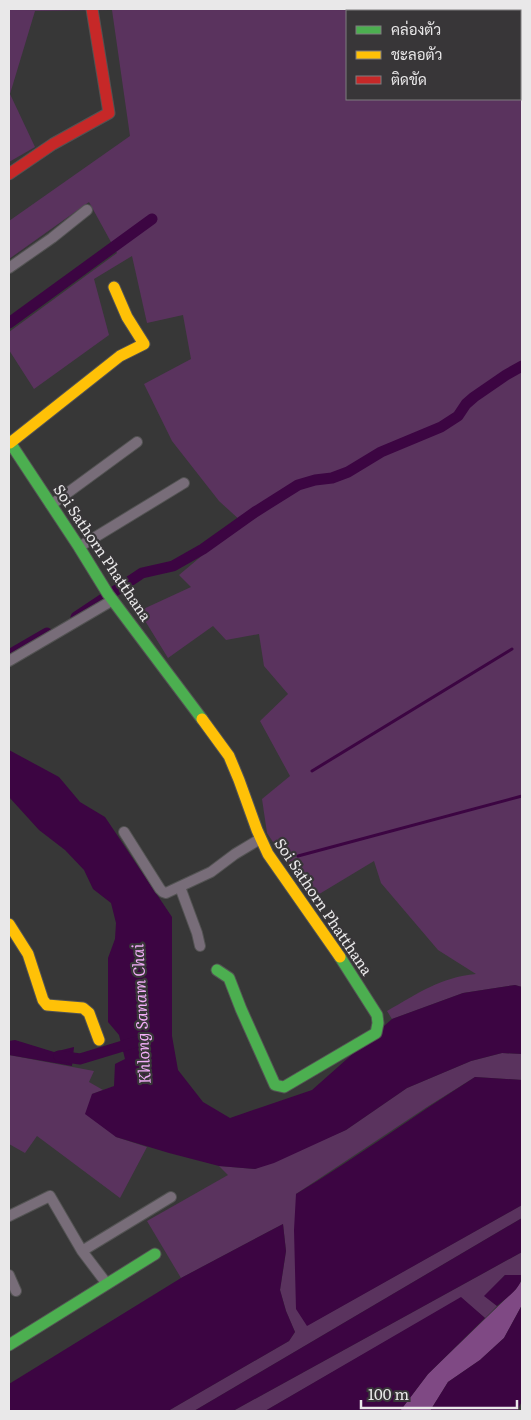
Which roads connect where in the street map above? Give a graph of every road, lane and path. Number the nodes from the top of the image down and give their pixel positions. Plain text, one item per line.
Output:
1 (92, 9) edge
2 (9, 174) edge
3 (87, 210) dead end
4 (9, 268) edge
5 (114, 287) dead end
6 (137, 442) dead end
7 (10, 446) edge
8 (184, 483) dead end
9 (51, 505) junction
10 (79, 547) junction
11 (110, 597) junction
12 (9, 661) edge
13 (124, 832) dead end
14 (260, 839) junction
15 (180, 887) junction
16 (9, 924) edge
17 (200, 946) dead end
18 (217, 970) dead end
19 (99, 1040) dead end
20 (171, 1197) dead end
21 (9, 1216) edge
22 (82, 1251) junction
23 (155, 1254) dead end
24 (9, 1275) edge
25 (107, 1284) junction
26 (16, 1291) dead end
27 (9, 1345) edge

1 - 2 street
3 - 4 street
5 - 7 street
6 - 9 street
7 - 9 street, Soi Sathorn Phatthana
8 - 10 street
9 - 10 street, Soi Sathorn Phatthana
10 - 11 street, Soi Sathorn Phatthana
11 - 12 street
11 - 14 street, Soi Sathorn Phatthana
13 - 15 street
14 - 15 street
14 - 18 street, Soi Sathorn Phatthana
15 - 17 street
16 - 19 street
20 - 22 street
21 - 22 street
22 - 25 street
23 - 25 street
24 - 26 street
25 - 27 street

